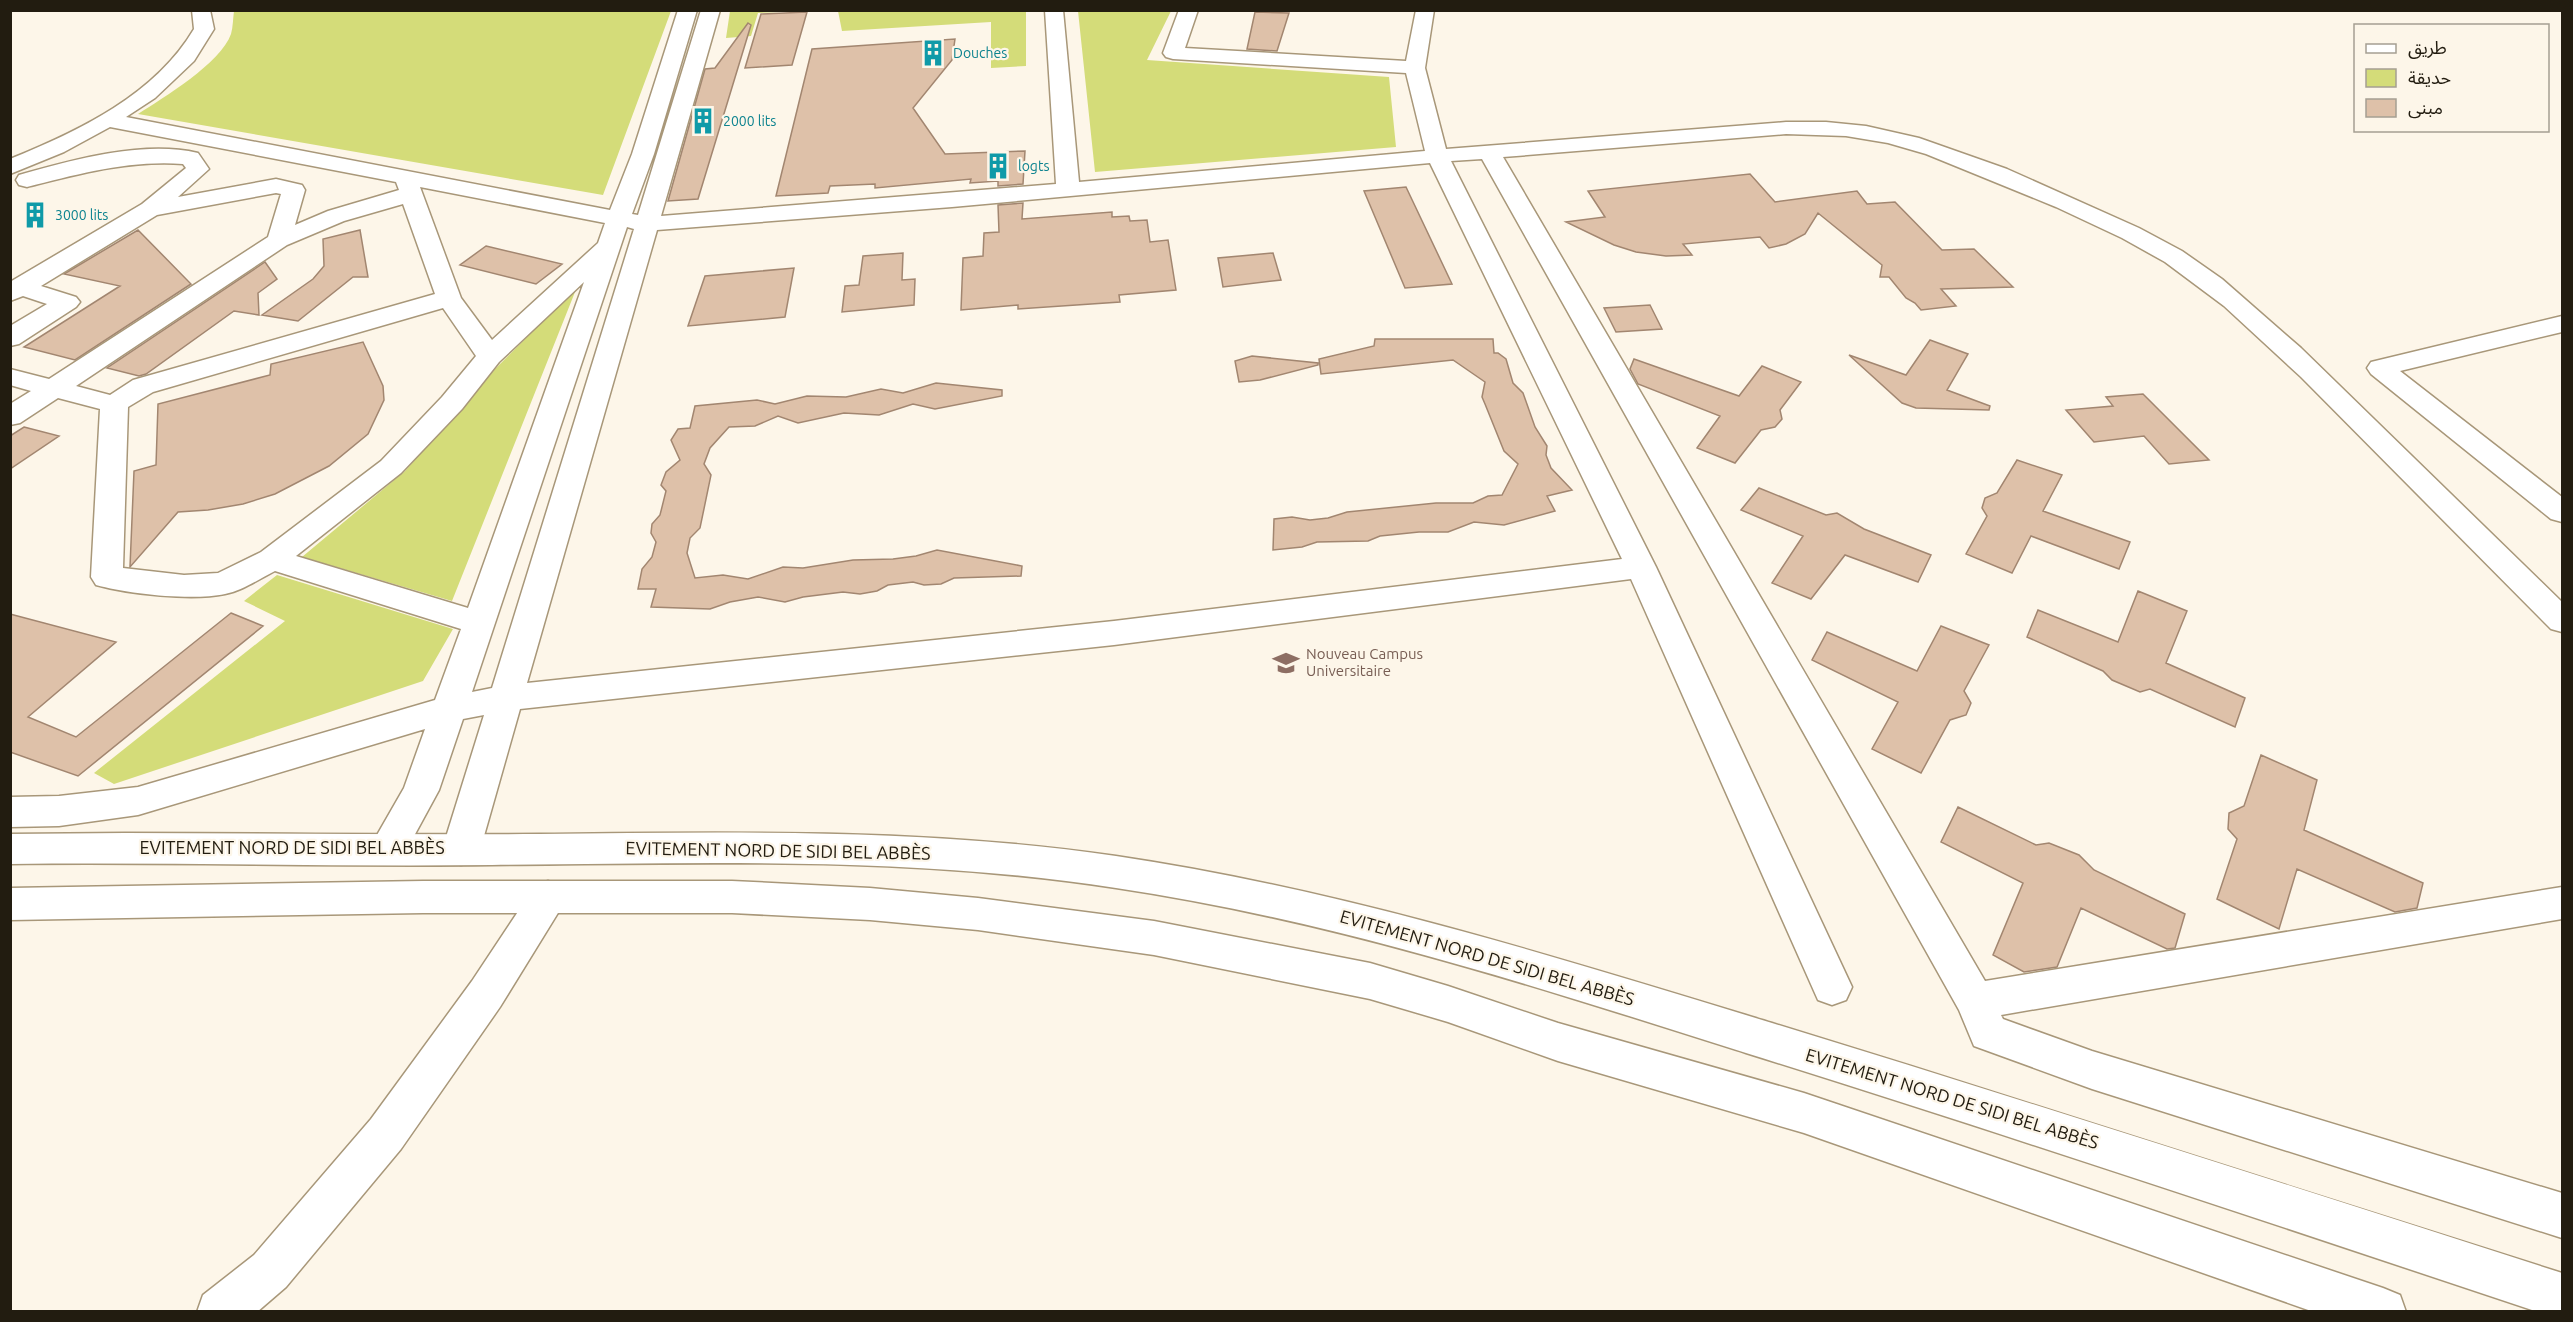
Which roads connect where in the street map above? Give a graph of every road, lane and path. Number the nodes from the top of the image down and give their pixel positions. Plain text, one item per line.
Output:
1 (201, 10) edge
2 (687, 10) edge
3 (711, 10) edge
4 (1054, 10) edge
5 (1189, 10) edge
6 (1425, 10) edge
7 (1415, 68) junction
8 (106, 120) junction
9 (1489, 152) junction
10 (1437, 156) junction
11 (10, 166) edge
12 (10, 185) edge
13 (408, 186) junction
14 (1068, 189) junction
15 (150, 209) junction
16 (618, 219) junction
17 (647, 224) junction
18 (279, 240) junction
19 (609, 245) junction
20 (15, 291) edge
21 (449, 298) junction
22 (2562, 324) edge
23 (10, 338) edge
24 (490, 356) junction
25 (10, 377) edge
26 (56, 388) junction
27 (114, 404) junction
28 (10, 417) edge
29 (2562, 512) edge
30 (272, 559) junction
31 (1641, 567) junction
32 (2562, 621) edge
33 (480, 623) junction
34 (507, 698) junction
35 (451, 708) junction
36 (10, 794) edge
37 (59, 811) junction
38 (10, 812) edge
39 (10, 849) edge
40 (388, 849) junction
41 (461, 850) junction
42 (548, 897) junction
43 (2562, 903) edge
44 (10, 904) edge
45 (1832, 987) dead end
46 (1975, 1000) junction
47 (2562, 1216) edge
48 (2562, 1296) edge
49 (220, 1311) edge
50 (2383, 1311) edge

1 - 8 main road
2 - 16 main road
3 - 17 main road
4 - 14 main road
5 - 7 main road
6 - 7 main road
7 - 10 main road
8 - 11 main road
8 - 13 main road
9 - 10 main road
9 - 32 main road
9 - 46 main road
10 - 14 main road
10 - 31 main road
12 - 15 main road
13 - 16 main road
13 - 18 main road
13 - 21 main road
14 - 17 main road
15 - 18 main road
15 - 20 main road
16 - 17 main road
16 - 19 main road
17 - 34 main road
18 - 26 main road
19 - 24 main road
19 - 33 main road
20 - 23 main road
21 - 24 main road
21 - 27 main road
22 - 29 main road
24 - 30 main road
25 - 26 main road
26 - 27 main road
26 - 28 main road
27 - 30 main road
30 - 33 main road
31 - 34 main road
31 - 45 main road
33 - 35 main road
34 - 35 main road
34 - 41 main road
35 - 37 main road
35 - 40 main road
36 - 37 main road
37 - 38 main road
39 - 40 main road, EVITEMENT NORD DE SIDI BEL ABBÈS
40 - 41 main road, EVITEMENT NORD DE SIDI BEL ABBÈS
41 - 48 main road, EVITEMENT NORD DE SIDI BEL ABBÈS
42 - 44 main road
42 - 49 main road
42 - 50 main road
43 - 46 main road
46 - 47 main road

